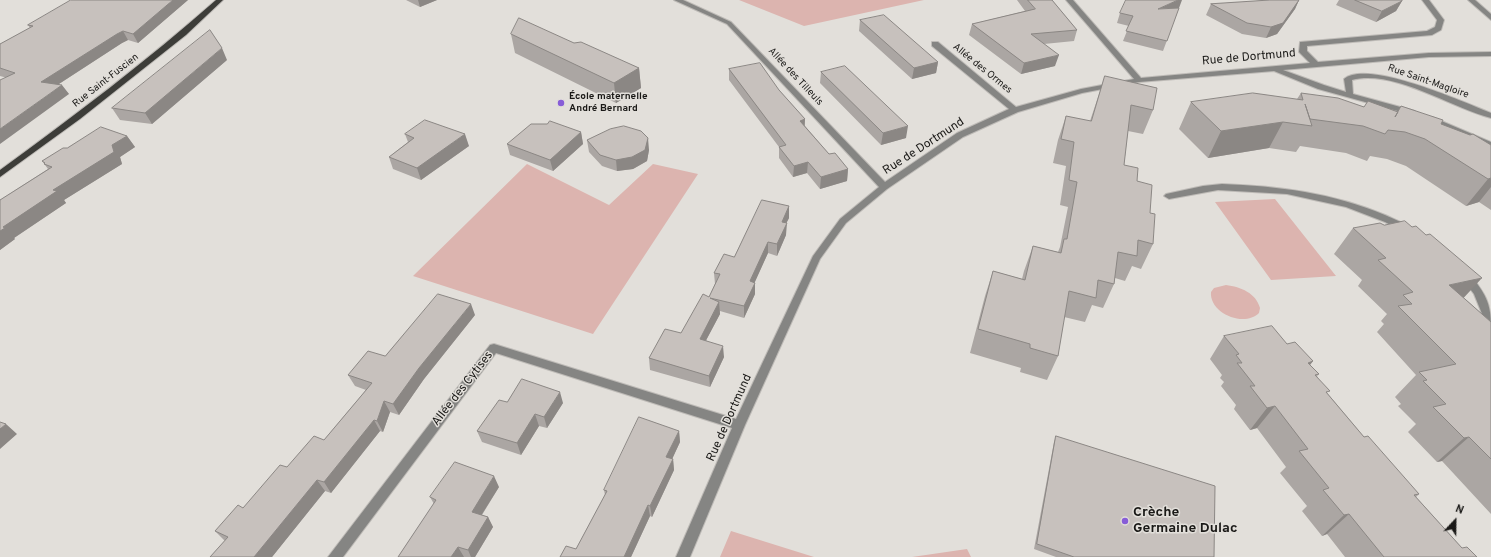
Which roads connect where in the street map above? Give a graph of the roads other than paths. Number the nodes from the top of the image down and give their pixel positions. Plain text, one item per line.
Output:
1 (220, 0) edge
2 (677, 0) edge
3 (1068, 0) edge
4 (1425, 0) edge
5 (1471, 0) edge
6 (1491, 18) edge
7 (935, 44) dead end
8 (1491, 54) edge
9 (1317, 65) junction
10 (1273, 69) junction
11 (1139, 80) junction
12 (1350, 93) junction
13 (1015, 110) junction
14 (1491, 116) edge
15 (1491, 145) edge
16 (0, 174) edge
17 (884, 186) junction
18 (1169, 196) dead end
19 (1418, 236) edge
20 (1459, 270) edge
21 (1491, 323) edge
22 (739, 426) junction
23 (335, 557) edge
24 (683, 557) edge

1 - 16 main road, Rue Saint-Fuscien
2 - 17 street, Allée des Tilleuls
3 - 11 street
4 - 9 street
5 - 6 street
7 - 13 street, Allée des Ormes
8 - 9 street, Rue de Dortmund
9 - 10 street, Rue de Dortmund
10 - 11 street, Rue de Dortmund
10 - 12 street
11 - 13 street, Rue de Dortmund
12 - 14 street, Rue Saint-Magloire
12 - 15 street
13 - 17 street, Rue de Dortmund
17 - 22 street, Rue de Dortmund
18 - 19 street
20 - 21 street
22 - 23 street, Allée des Cytises
22 - 24 street, Rue de Dortmund

